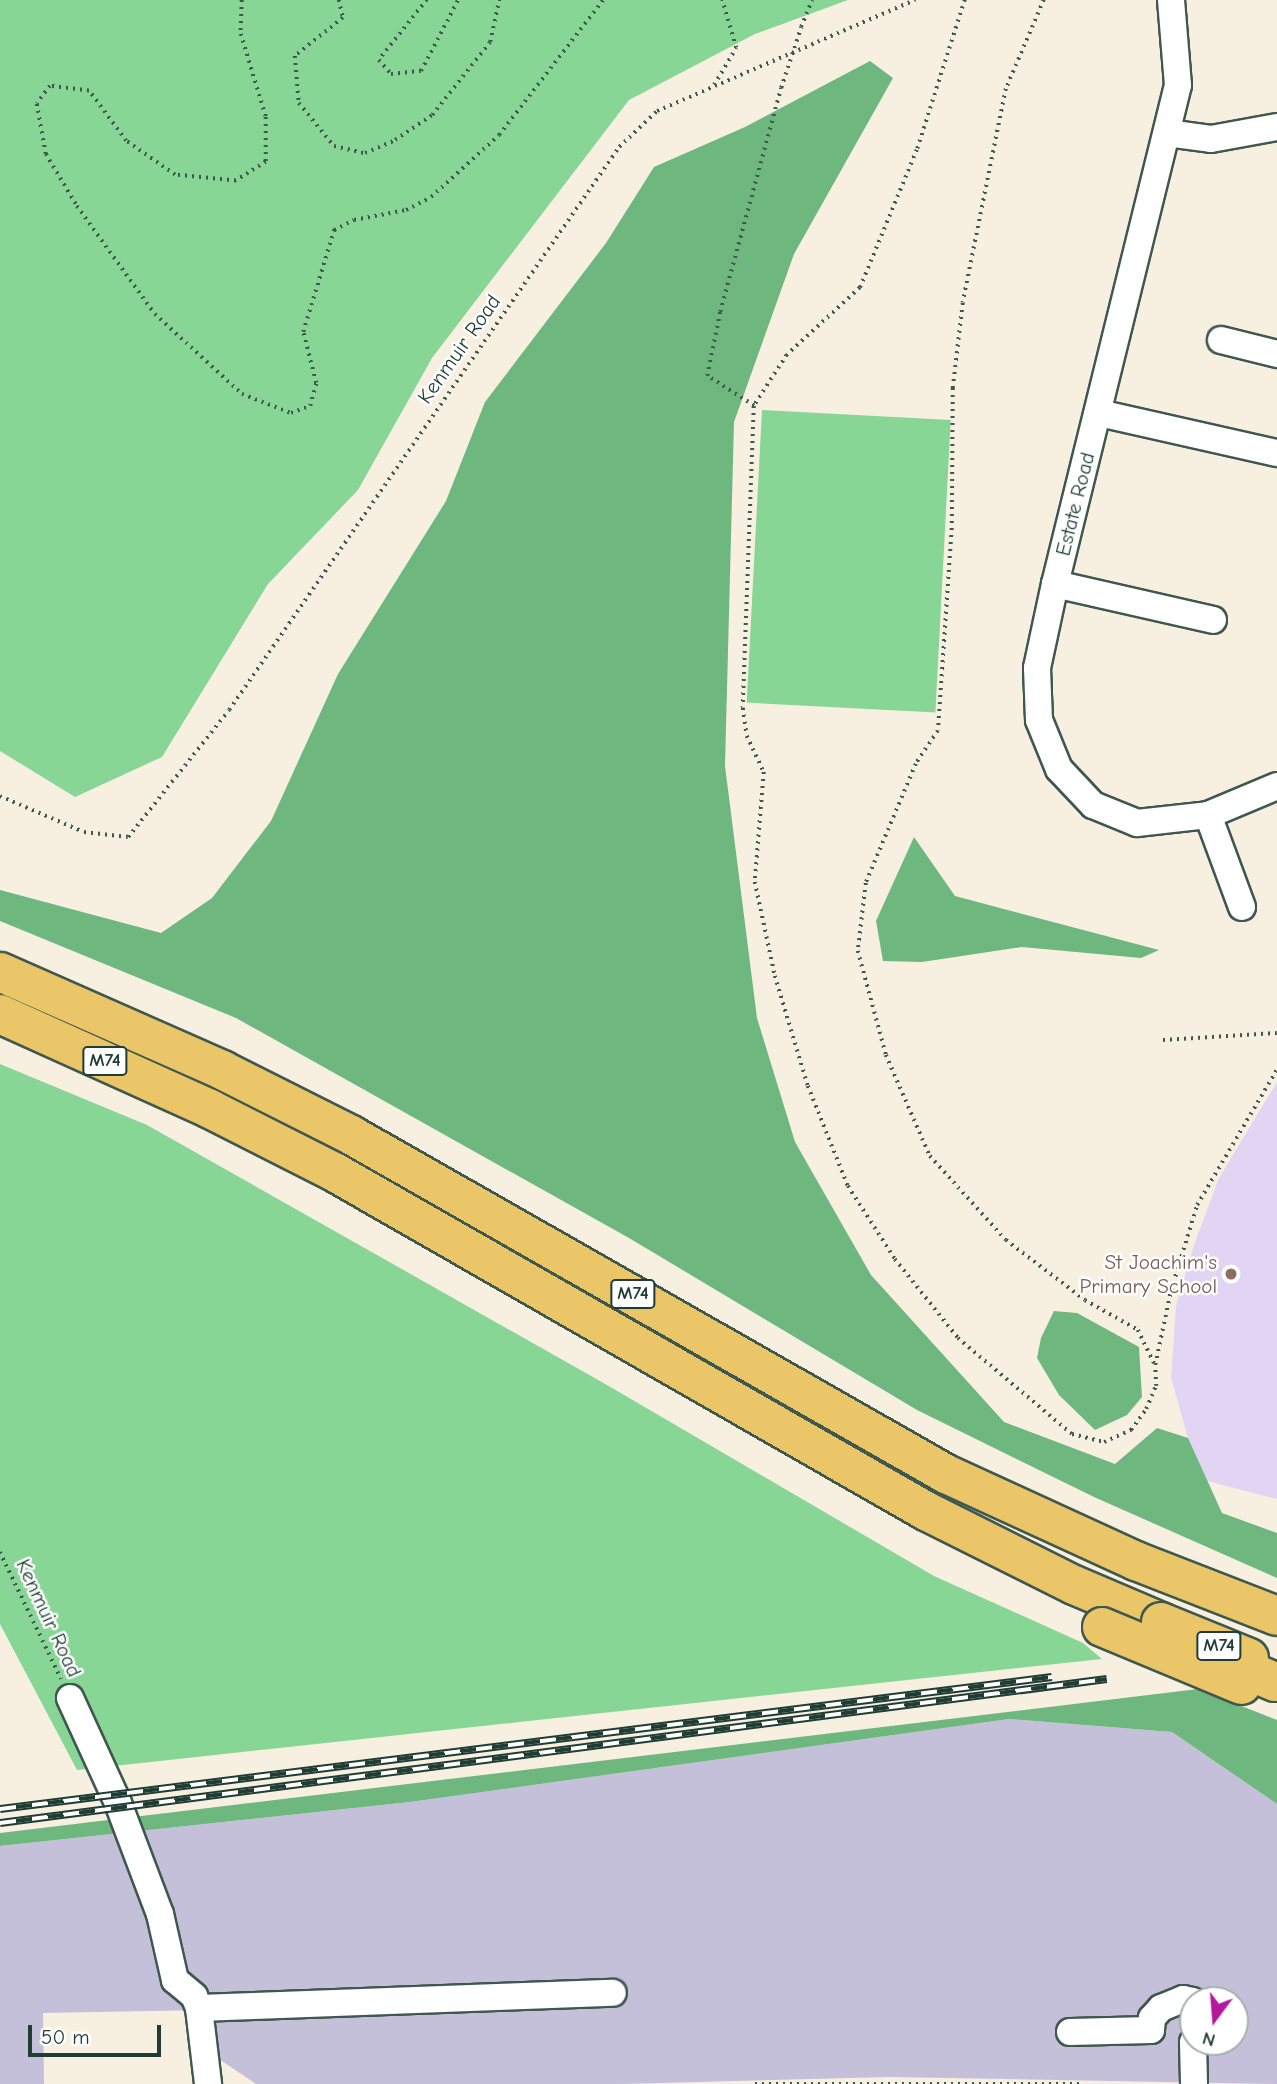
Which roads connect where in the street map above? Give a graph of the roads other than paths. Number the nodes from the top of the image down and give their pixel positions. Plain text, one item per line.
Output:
1 (1171, 0) edge
2 (1277, 128) edge
3 (1167, 133) junction
4 (1222, 340) dead end
5 (1277, 354) edge
6 (1099, 413) junction
7 (1277, 453) edge
8 (1055, 584) junction
9 (1213, 620) dead end
10 (1277, 786) edge
11 (1208, 815) junction
12 (1242, 907) dead end
13 (0, 972) edge
14 (0, 1014) edge
15 (210, 1109) junction
16 (1272, 1615) edge
17 (1269, 1683) edge
18 (69, 1698) road end
19 (613, 1993) dead end
20 (1179, 2001) edge
21 (199, 2008) junction
22 (1070, 2032) dead end
23 (1194, 2056) edge
24 (208, 2084) edge
25 (1194, 2084) edge

1 - 3 street, Estate Road
2 - 3 street
3 - 6 street, Estate Road
4 - 5 street
6 - 7 street
6 - 8 street, Estate Road
8 - 9 street
8 - 11 street, Estate Road
10 - 11 street, Estate Road
11 - 12 street
13 - 16 highway, M74
14 - 15 highway, M74
15 - 17 highway, M74, bridge
15 - 17 highway, bridge
18 - 21 street
19 - 21 street
20 - 22 street
21 - 24 street
23 - 25 street

